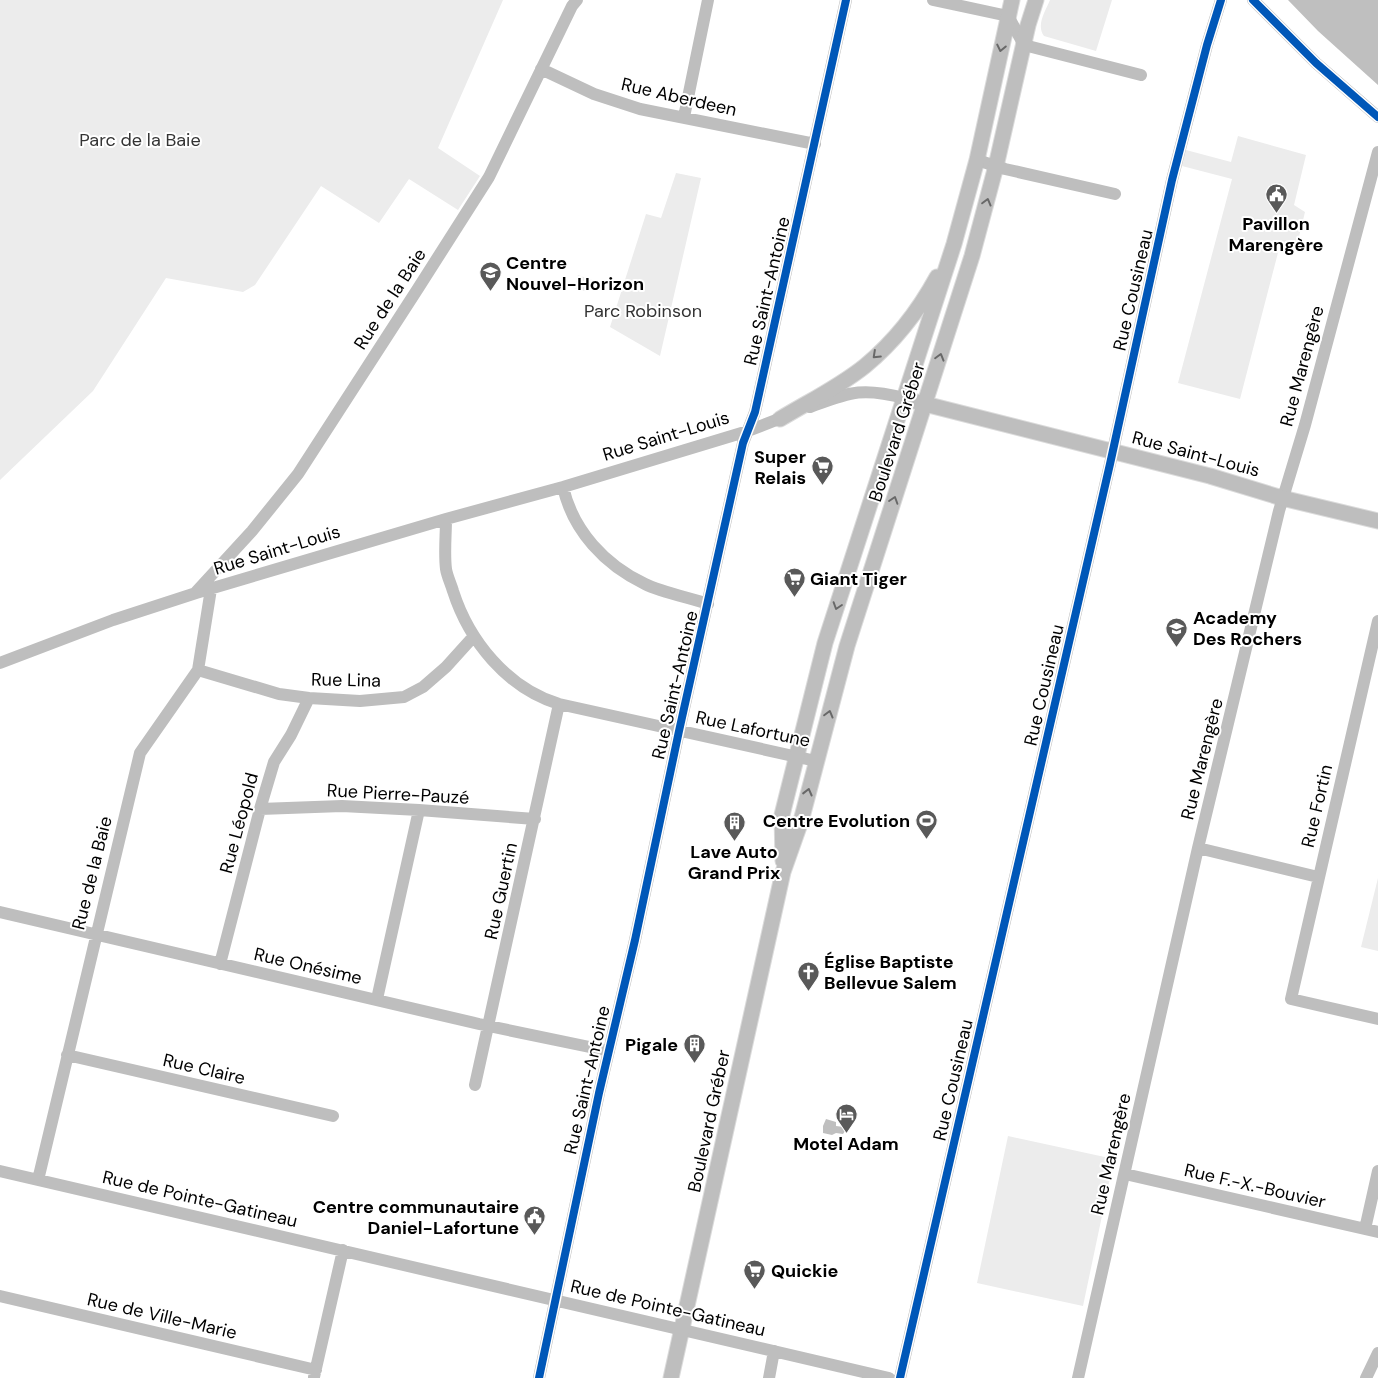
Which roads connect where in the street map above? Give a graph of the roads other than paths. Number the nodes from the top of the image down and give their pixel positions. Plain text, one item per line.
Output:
1 (578, 0) edge
2 (708, 0) edge
3 (846, 0) edge
4 (933, 0) edge
5 (1012, 0) edge
6 (1036, 0) edge
7 (1221, 0) edge
8 (1253, 0) edge
9 (1008, 16) junction
10 (1024, 45) junction
11 (540, 70) junction
12 (1141, 74) dead end
13 (684, 117) junction
14 (1378, 117) edge
15 (815, 144) junction
16 (1378, 152) edge
17 (977, 160) junction
18 (996, 166) junction
19 (1115, 194) dead end
20 (954, 244) junction
21 (905, 398) junction
22 (926, 404) junction
23 (780, 419) junction
24 (748, 431) junction
25 (1112, 452) junction
26 (563, 487) junction
27 (1282, 498) junction
28 (446, 519) junction
29 (1378, 521) edge
30 (211, 589) junction
31 (196, 593) junction
32 (708, 604) junction
33 (1378, 621) edge
34 (474, 636) junction
35 (0, 663) edge
36 (198, 670) junction
37 (309, 698) junction
38 (559, 704) junction
39 (679, 731) junction
40 (796, 756) junction
41 (816, 761) junction
42 (260, 809) junction
43 (419, 810) junction
44 (535, 820) junction
45 (1198, 848) junction
46 (783, 872) junction
47 (1318, 877) junction
48 (0, 912) edge
49 (95, 935) junction
50 (220, 964) junction
51 (377, 999) junction
52 (1378, 1019) edge
53 (489, 1026) junction
54 (609, 1051) junction
55 (67, 1055) junction
56 (475, 1084) dead end
57 (333, 1116) dead end
58 (0, 1171) edge
59 (1378, 1171) edge
60 (1124, 1174) junction
61 (38, 1180) junction
62 (1372, 1230) edge
63 (343, 1250) junction
64 (0, 1296) edge
65 (556, 1300) junction
66 (682, 1330) junction
67 (774, 1351) junction
68 (1378, 1353) edge
69 (315, 1374) edge
70 (540, 1378) edge
71 (672, 1378) edge
72 (769, 1378) edge
73 (889, 1378) edge
74 (900, 1378) edge
75 (1078, 1378) edge
76 (1366, 1378) edge

1 - 11 street, Rue de la Baie
2 - 13 street
3 - 15 street, Rue Saint-Antoine
4 - 9 street
5 - 9 main road, Boulevard Gréber
6 - 10 main road, Boulevard Gréber
7 - 25 street, Rue Cousineau
8 - 14 street
9 - 10 street
9 -> 17 main road, Boulevard Gréber
10 - 12 street
10 - 18 main road, Boulevard Gréber
11 - 13 street, Rue Aberdeen
11 - 31 street, Rue de la Baie
13 - 15 street, Rue Aberdeen
15 - 24 street, Rue Saint-Antoine
16 - 27 street, Rue Marengère
17 - 18 street
17 - 20 main road, Boulevard Gréber
18 - 19 street
22 -> 18 main road, Boulevard Gréber
20 - 21 main road, Boulevard Gréber
20 -> 23 main road
21 - 22 main road, Rue Saint-Louis
21 - 23 street, Rue Saint-Louis
21 -> 40 main road, Boulevard Gréber
22 - 25 main road, Rue Saint-Louis
41 -> 22 main road, Boulevard Gréber
23 - 24 street, Rue Saint-Louis
24 - 26 street, Rue Saint-Louis
24 - 32 street, Rue Saint-Antoine
25 - 27 main road, Rue Saint-Louis
25 - 74 street, Rue Cousineau
26 - 28 street, Rue Saint-Louis
26 - 32 street
27 - 29 main road, Rue Saint-Louis
27 - 45 street, Rue Marengère
28 - 30 street, Rue Saint-Louis
28 - 34 street, Rue Lafortune
30 - 31 street, Rue Saint-Louis
30 - 36 street, Rue de la Baie
31 - 35 street, Rue Saint-Louis
32 - 39 street, Rue Saint-Antoine
33 - 47 street, Rue Fortin
34 - 37 street, Rue Lina
34 - 38 street, Rue Lafortune
36 - 37 street, Rue Lina
36 - 49 street, Rue de la Baie
37 - 42 street, Rue Léopold
38 - 39 street, Rue Lafortune
38 - 44 street, Rue Guertin
39 - 40 street, Rue Lafortune
39 - 54 street, Rue Saint-Antoine
40 - 41 street, Rue Lafortune
40 - 46 main road, Boulevard Gréber
46 -> 41 main road, Boulevard Gréber
42 - 43 street, Rue Pierre-Pauzé
42 - 50 street, Rue Léopold
43 - 44 street, Rue Pierre-Pauzé
43 - 51 street
44 - 53 street, Rue Guertin
45 - 47 street
45 - 60 street, Rue Marengère
46 - 66 main road, Boulevard Gréber
47 - 52 street, Rue Fortin
48 - 49 street, Rue Onésime
49 - 50 street, Rue Onésime
49 - 55 street, Rue de la Baie
50 - 51 street, Rue Onésime
51 - 53 street, Rue Onésime
53 - 54 street, Rue Onésime
53 - 56 street, Rue Guertin
54 - 65 street, Rue Saint-Antoine
55 - 57 street, Rue Claire
55 - 61 street, Rue de la Baie
58 - 61 street, Rue de Pointe-Gatineau
59 - 62 street
60 - 62 street, Rue F.-X.-Bouvier
60 - 75 street, Rue Marengère
61 - 63 street, Rue de Pointe-Gatineau
63 - 65 street, Rue de Pointe-Gatineau
63 - 69 street
64 - 69 street, Rue de Ville-Marie
65 - 66 street, Rue de Pointe-Gatineau
65 - 70 street, Rue Saint-Antoine
66 - 67 street, Rue de Pointe-Gatineau
66 - 71 main road, Boulevard Gréber
67 - 72 street
67 - 73 street, Rue de Pointe-Gatineau
68 - 76 street

